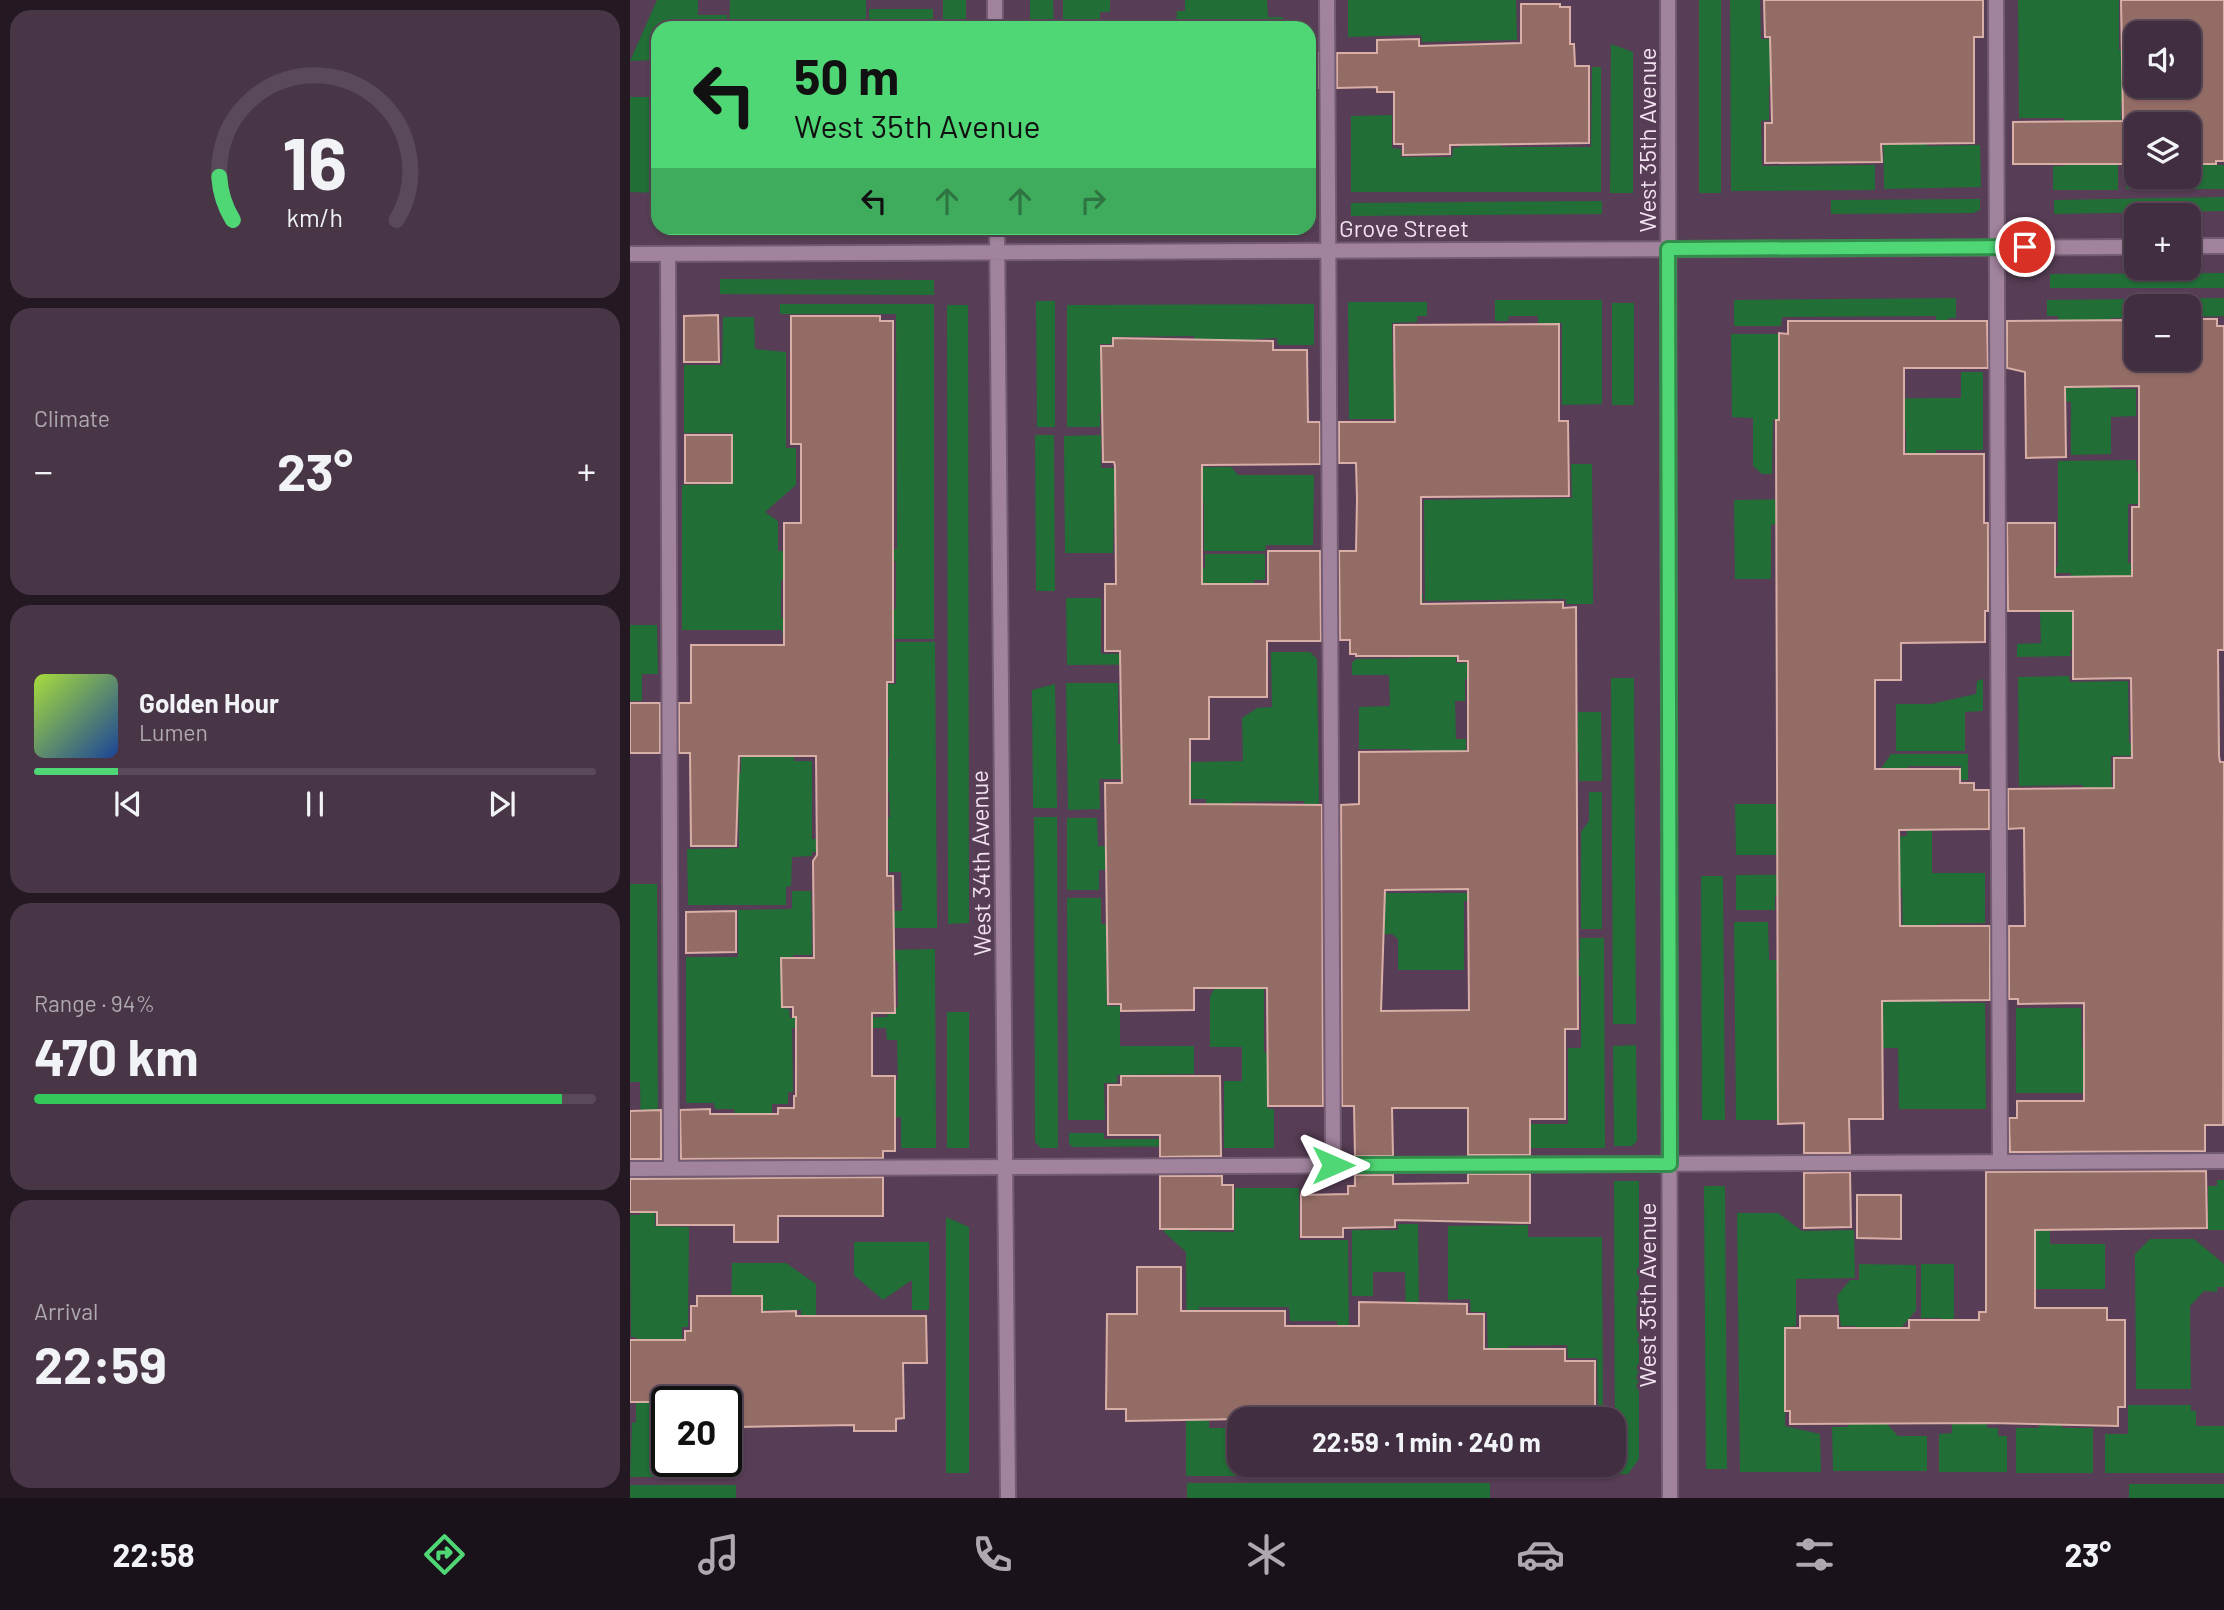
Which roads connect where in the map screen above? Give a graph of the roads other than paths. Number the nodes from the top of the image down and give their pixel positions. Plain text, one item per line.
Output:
1 (995, 0) edge
2 (1327, 0) edge
3 (1668, 0) edge
4 (1996, 0) edge
5 (995, 21) edge
6 (997, 235) edge
7 (2201, 246) edge
8 (2224, 246) edge
9 (1997, 247) junction
10 (2124, 247) edge
11 (1668, 249) junction
12 (1328, 250) junction
13 (997, 252) junction
14 (630, 254) edge
15 (668, 254) junction
16 (2224, 1161) edge
17 (2000, 1162) junction
18 (1670, 1164) junction
19 (1333, 1165) junction
20 (1006, 1167) junction
21 (671, 1168) junction
22 (630, 1169) edge
23 (1008, 1498) edge
24 (1670, 1498) edge

1 - 5 street
2 - 12 street
3 - 11 street, West 35th Avenue
4 - 9 street
6 - 13 street, West 34th Avenue
7 - 8 street
9 - 10 street, Grove Street
9 - 11 street, Grove Street
9 - 17 street
11 - 12 street, Grove Street
11 - 18 street, West 35th Avenue
12 - 13 street, Grove Street
12 - 19 street
13 - 15 street, Grove Street
13 - 20 street, West 34th Avenue
14 - 15 street, Grove Street
15 - 21 street
16 - 17 street
17 - 18 street
18 - 19 street
18 - 24 street, West 35th Avenue
19 - 20 street
20 - 21 street
20 - 23 street, West 34th Avenue
21 - 22 street

